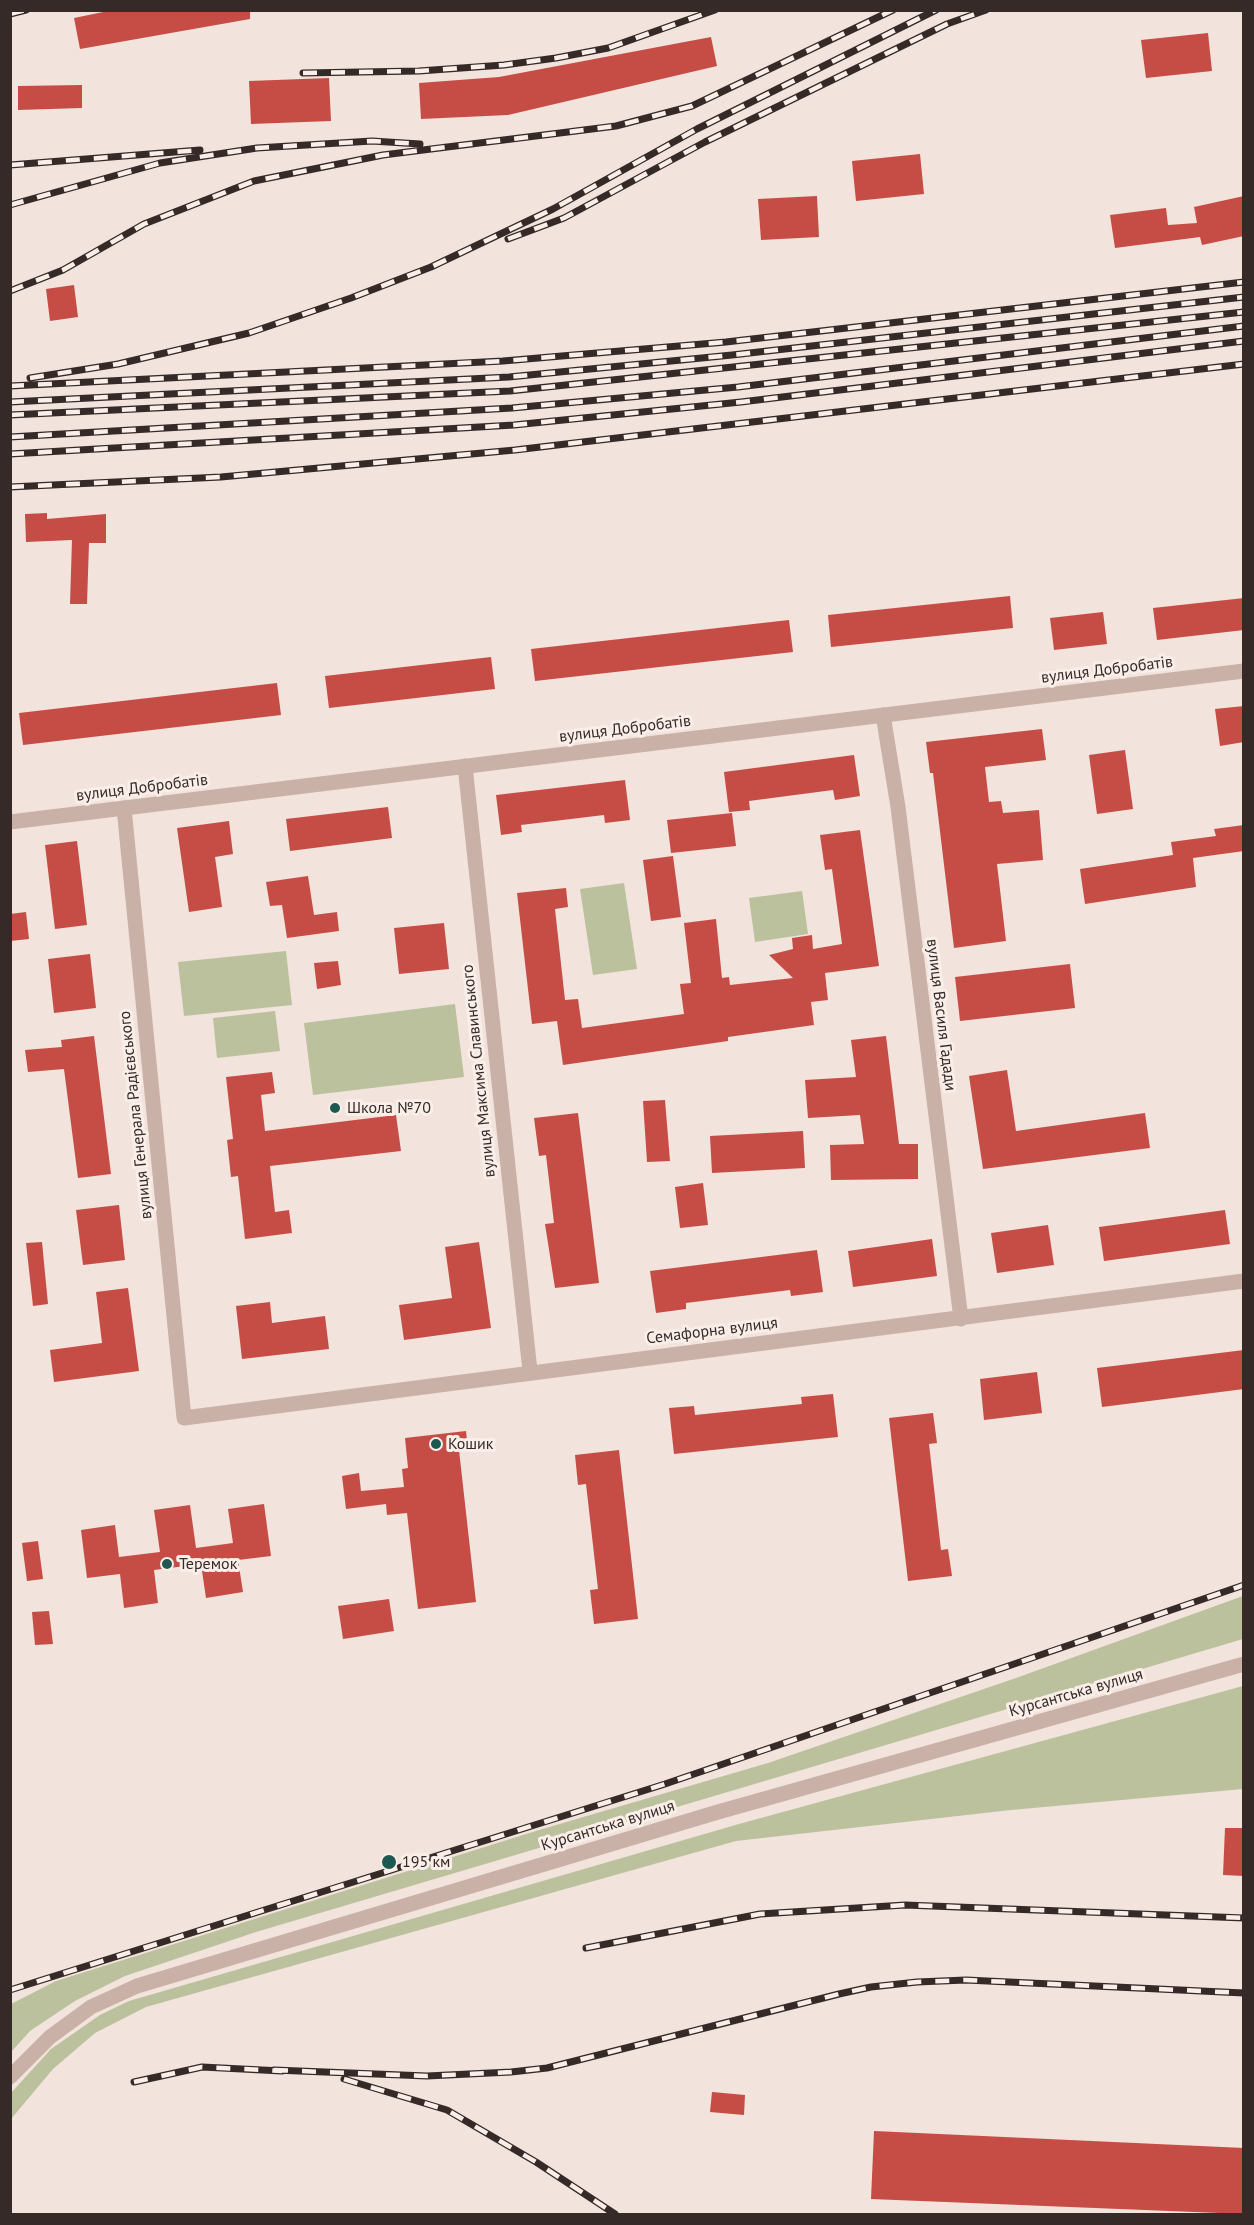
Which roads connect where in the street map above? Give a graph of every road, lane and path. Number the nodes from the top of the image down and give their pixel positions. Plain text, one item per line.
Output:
1 (1244, 671) edge
2 (883, 716) junction
3 (465, 766) junction
4 (124, 808) junction
5 (10, 822) edge
6 (1244, 1281) edge
7 (961, 1318) junction
8 (531, 1371) junction
9 (184, 1418) joint
10 (1244, 1664) edge
11 (10, 2077) edge

1 - 2 street, вулиця Добробатів
2 - 3 street, вулиця Добробатів
2 - 7 street, вулиця Василя Гадади
3 - 4 street, вулиця Добробатів
3 - 8 street, вулиця Максима Славинського
4 - 5 street, вулиця Добробатів
4 - 9 street, вулиця Генерала Радієвського
6 - 7 street, Семафорна вулиця
7 - 8 street, Семафорна вулиця
8 - 9 street, Семафорна вулиця
10 - 11 street, Курсантська вулиця

